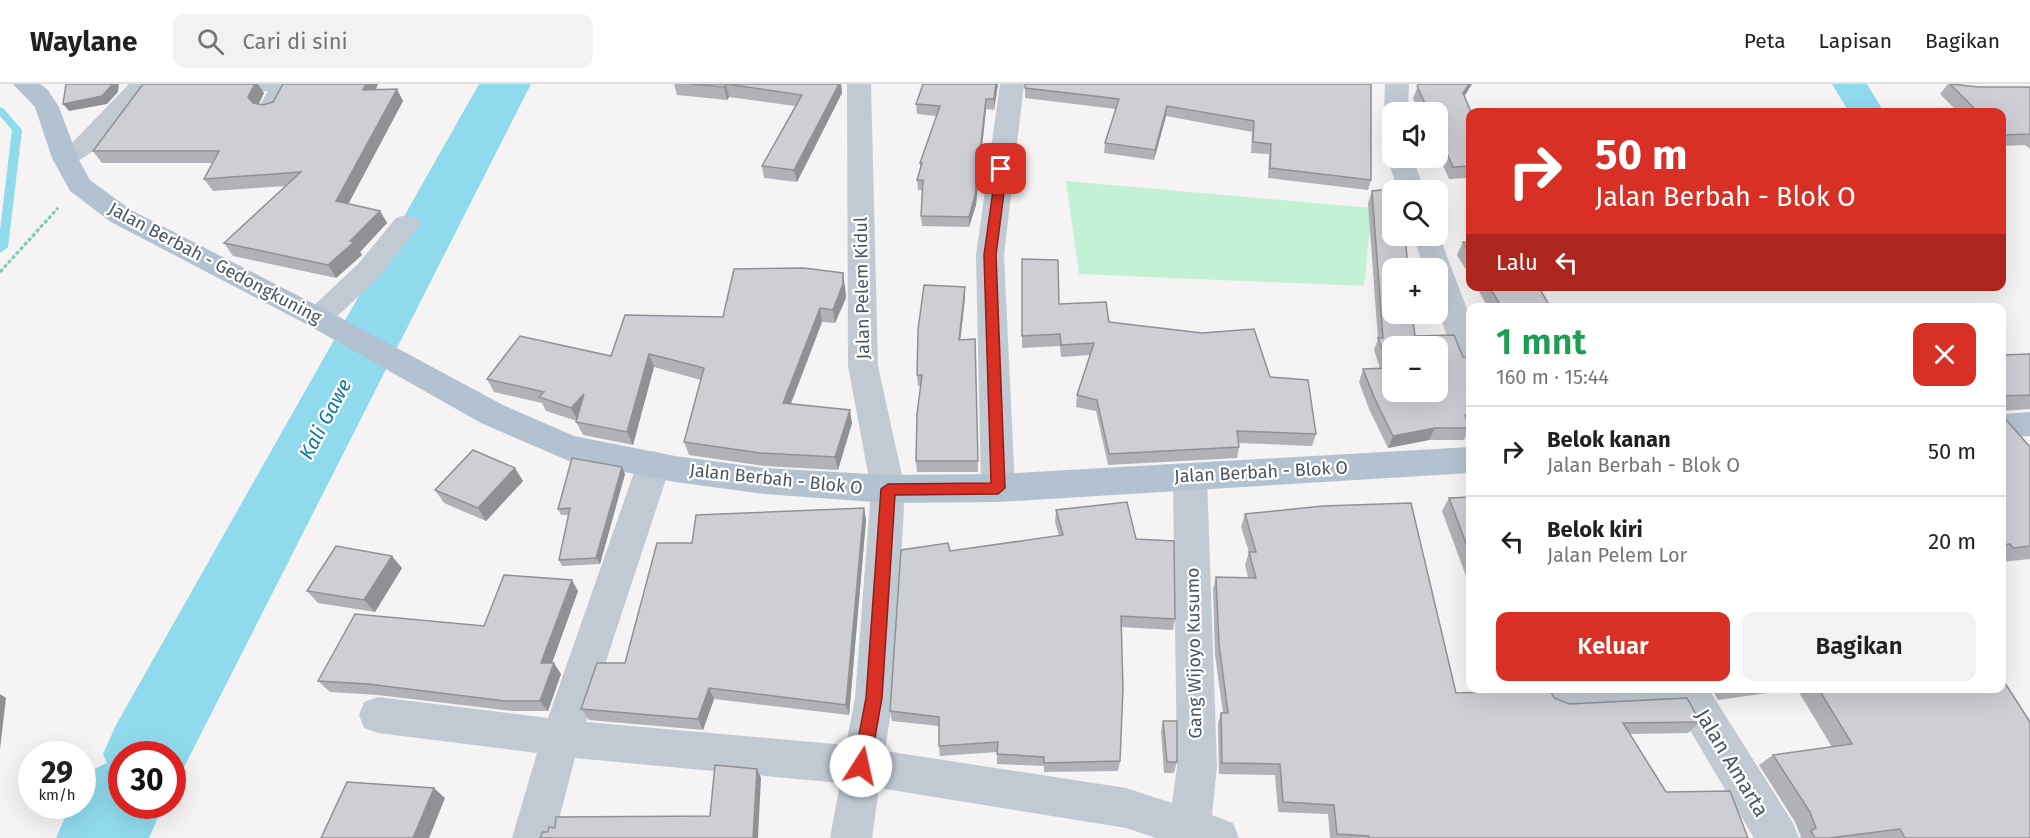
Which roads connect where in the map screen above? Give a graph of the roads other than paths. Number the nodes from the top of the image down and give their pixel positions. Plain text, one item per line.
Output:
1 (25, 84) edge
2 (142, 84) edge
3 (859, 84) edge
4 (1012, 84) edge
5 (1397, 84) edge
6 (1396, 102) edge
7 (270, 108) edge
8 (65, 158) junction
9 (406, 224) dead end
10 (1430, 246) edge
11 (324, 321) junction
12 (1466, 348) edge
13 (2030, 424) edge
14 (2006, 426) edge
15 (1466, 460) edge
16 (654, 464) junction
17 (1190, 477) junction
18 (998, 488) junction
19 (888, 489) junction
20 (1602, 693) edge
21 (1689, 693) edge
22 (1559, 695) dead end
23 (378, 716) dead end
24 (561, 738) junction
25 (861, 766) junction
26 (1125, 823) edge
27 (1204, 833) edge
28 (533, 838) edge
29 (851, 838) edge
30 (1778, 838) edge

1 - 8 main road, Jalan Berbah - Gedongkuning
2 - 7 street
2 - 8 street
3 - 19 street, Jalan Pelem Kidul
4 - 18 street
5 - 6 street
8 - 11 main road, Jalan Berbah - Gedongkuning
9 - 11 street
10 - 12 street
11 - 16 main road, Jalan Berbah - Blok O
13 - 14 main road
15 - 17 main road, Jalan Berbah - Blok O
16 - 19 main road, Jalan Berbah - Blok O
16 - 24 street
17 - 18 main road, Jalan Berbah - Blok O
17 - 27 street, Gang Wijoyo Kusumo
18 - 19 main road, Jalan Berbah - Blok O
19 - 25 street, Jalan Pelem Kidul
20 - 22 street
21 - 30 street, Jalan Amarta
23 - 24 street
24 - 25 street
24 - 28 street
25 - 26 street
25 - 29 street, Jalan Pelem Kidul
26 - 27 street

